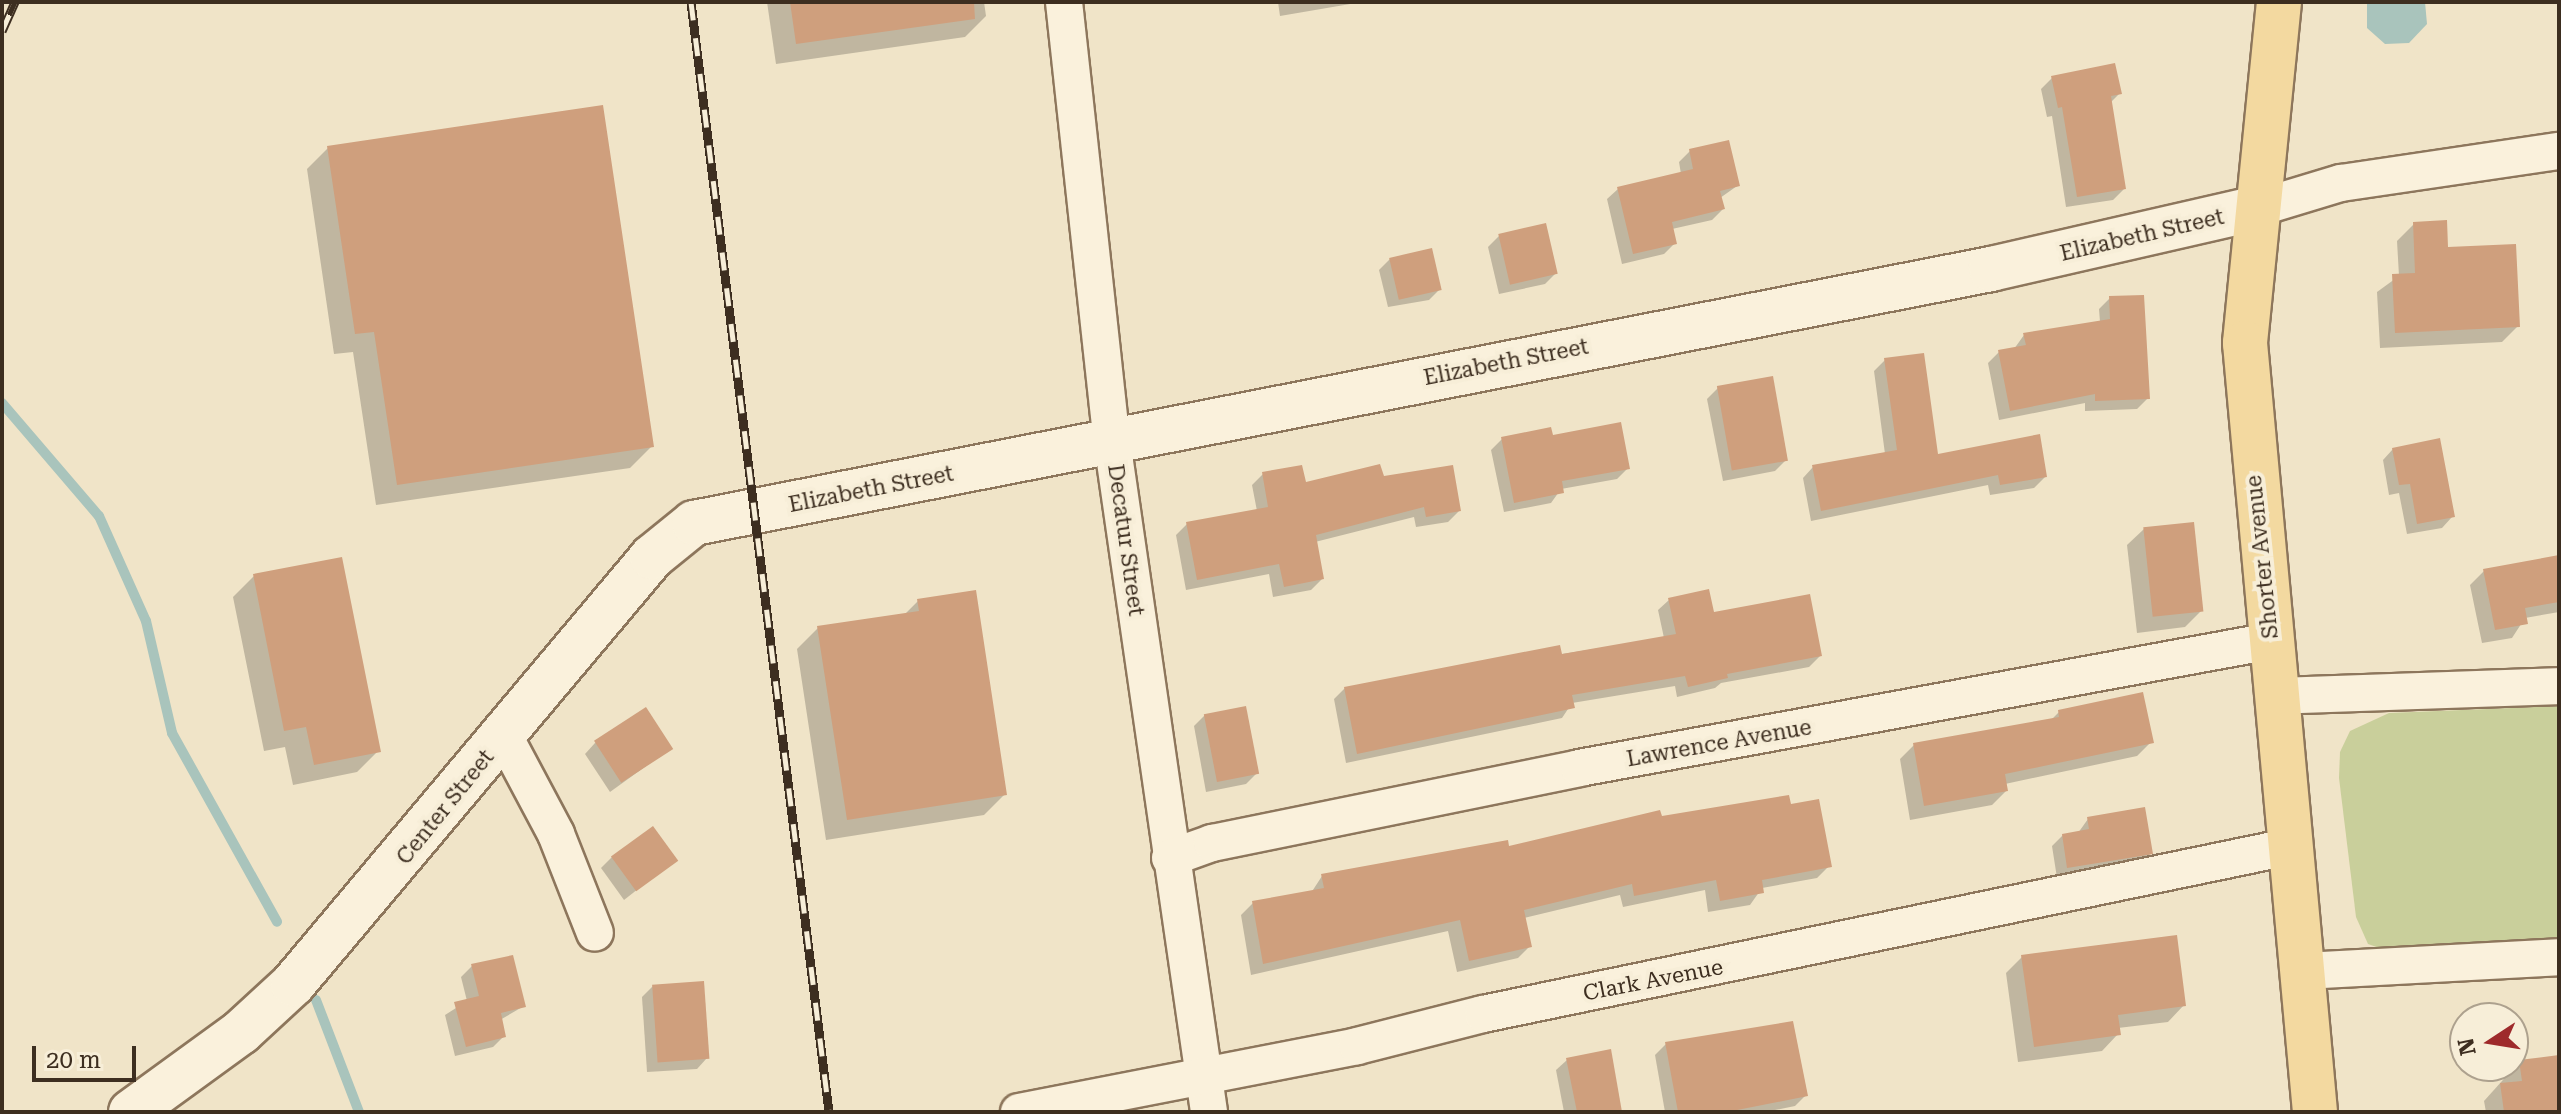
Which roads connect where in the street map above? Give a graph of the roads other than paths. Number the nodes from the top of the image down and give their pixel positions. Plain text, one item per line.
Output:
1 (1064, 2) edge
2 (2279, 2) edge
3 (2559, 151) edge
4 (2258, 208) junction
5 (1112, 441) junction
6 (754, 512) joint
7 (2271, 641) junction
8 (2559, 686) edge
9 (2275, 696) junction
10 (504, 736) junction
11 (2288, 847) junction
12 (1170, 858) junction
13 (595, 933) dead end
14 (2559, 957) edge
15 (2303, 971) junction
16 (1200, 1077) junction
17 (131, 1112) edge
18 (1019, 1112) edge
19 (1209, 1112) edge
20 (2315, 1112) edge

1 - 5 street, Decatur Street
2 - 4 main road, Shorter Avenue
3 - 4 street
4 - 5 street, Elizabeth Street
4 - 7 main road, Shorter Avenue
5 - 6 street, Elizabeth Street
5 - 12 street, Decatur Street
6 - 10 street, Center Street
7 - 9 main road, Shorter Avenue
7 - 12 street, Lawrence Avenue
8 - 9 street
9 - 11 main road, Shorter Avenue
10 - 13 street
10 - 17 street, Center Street
11 - 15 main road, Shorter Avenue
11 - 16 street, Clark Avenue
12 - 16 street, Decatur Street
14 - 15 street
15 - 20 main road, Shorter Avenue
16 - 18 street, Clark Avenue
16 - 19 street, Decatur Street

